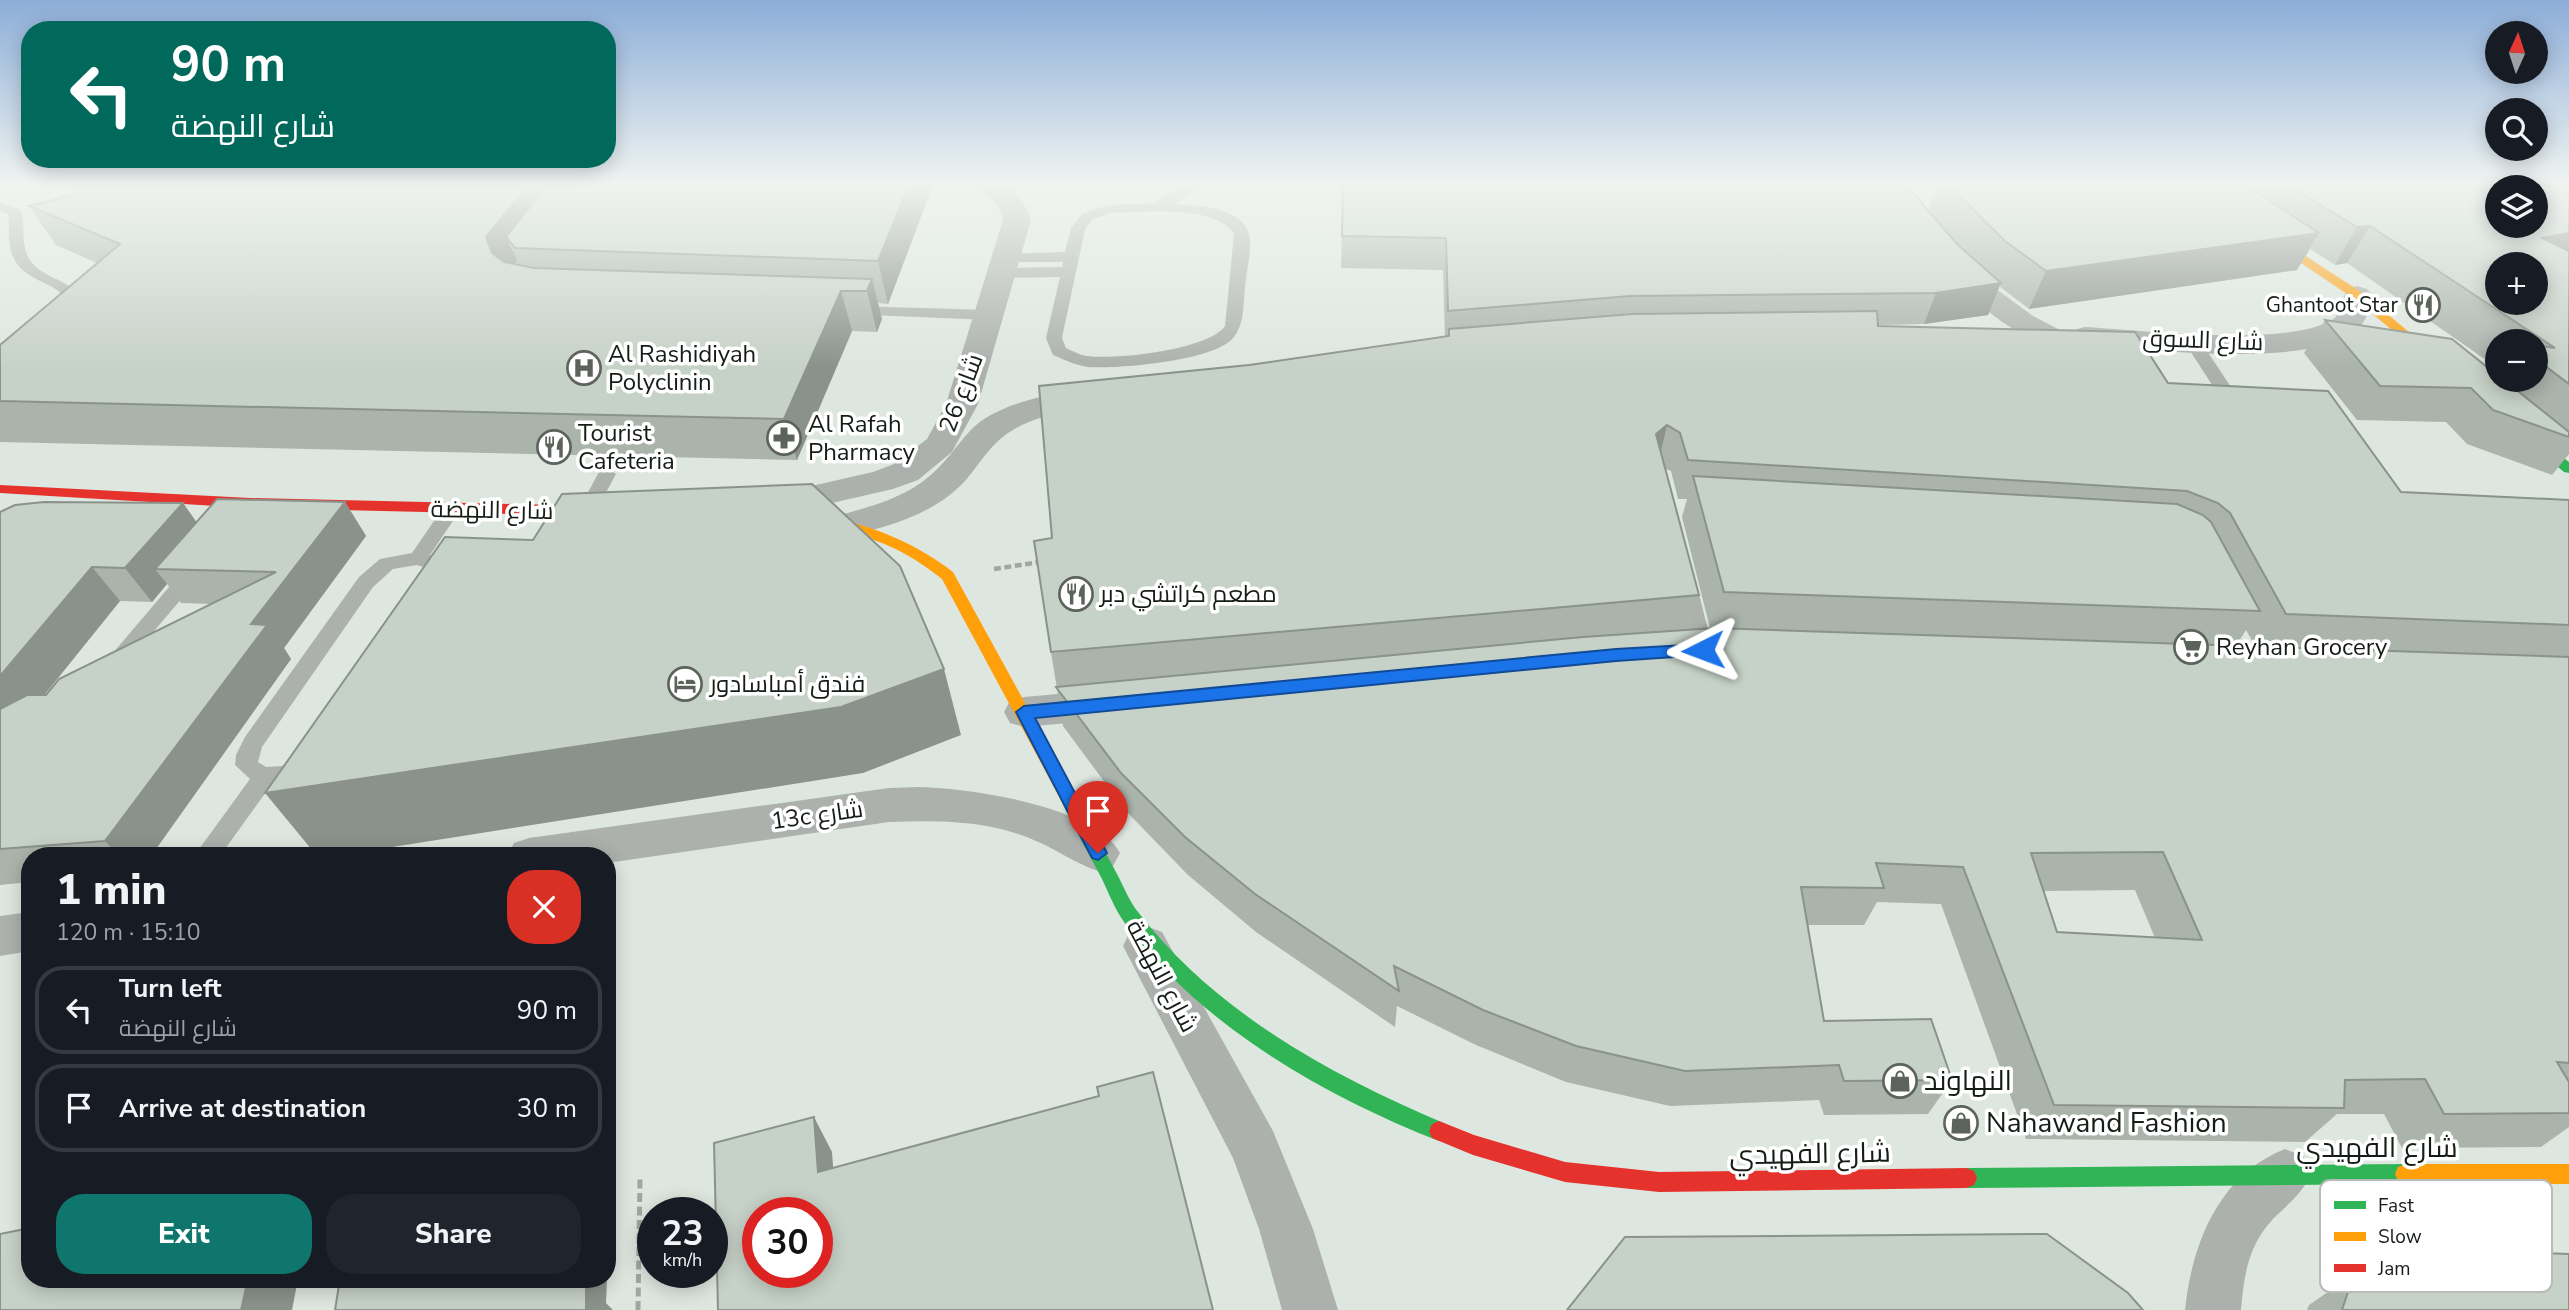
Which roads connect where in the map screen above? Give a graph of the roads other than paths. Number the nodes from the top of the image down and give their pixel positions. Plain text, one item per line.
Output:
1 (18, 246) edge
2 (1010, 246) edge
3 (1074, 246) edge
4 (1241, 246) edge
5 (1939, 246) edge
6 (2282, 246) edge
7 (1005, 265) junction
8 (1069, 265) junction
9 (2357, 296) junction
10 (831, 310) edge
11 (989, 315) junction
12 (60, 320) edge
13 (1993, 335) edge
14 (2047, 335) junction
15 (2191, 340) junction
16 (2457, 377) edge
17 (2200, 389) edge
18 (1120, 395) edge
19 (2508, 418) edge
20 (2569, 469) edge
21 (607, 474) dead end
22 (0, 489) edge
23 (108, 496) junction
24 (250, 503) junction
25 (452, 509) junction
26 (587, 511) junction
27 (614, 512) edge
28 (750, 514) joint
29 (30, 523) edge
30 (233, 524) edge
31 (849, 524) junction
32 (207, 555) edge
33 (418, 558) junction
34 (1684, 572) edge
35 (1721, 650) joint
36 (1664, 652) edge
37 (102, 680) edge
38 (1148, 700) edge
39 (1024, 712) junction
40 (265, 776) junction
41 (213, 847) edge
42 (593, 847) edge
43 (1098, 853) junction
44 (1130, 916) junction
45 (21, 932) edge
46 (0, 936) edge
47 (2285, 1174) junction
48 (2569, 1174) edge
49 (1310, 1310) edge
50 (2213, 1310) edge

1 - 12 lane
2 - 7 street, شارع 26
3 - 8 lane
4 - 8 lane
5 - 14 street
6 - 9 street
7 - 8 lane
7 - 11 street, شارع 26
9 - 15 street, شارع السوق
9 - 16 street
10 - 11 lane
11 - 28 street, شارع 26
13 - 14 street, شارع السوق
14 - 15 street, شارع السوق
15 - 17 lane
18 - 31 street
19 - 20 street
21 - 26 lane
22 - 23 street, شارع النهضة
23 - 24 street, شارع النهضة
23 - 29 street
24 - 25 street, شارع النهضة
24 - 30 lane
25 - 26 street, شارع النهضة
25 - 33 lane
26 - 27 street, شارع النهضة
28 - 31 street, شارع النهضة
31 - 39 street, شارع النهضة
32 - 37 lane
33 - 40 lane
33 - 40 lane
34 - 35 lane
35 - 36 street
38 - 39 street
39 - 43 street, شارع النهضة
40 - 41 lane
42 - 43 street, 13c شارع
43 - 44 street, شارع النهضة
44 - 47 street, شارع الفهيدي
44 - 49 street, شارع النهضة
45 - 46 street
47 - 48 street, شارع الفهيدي
47 - 50 street

